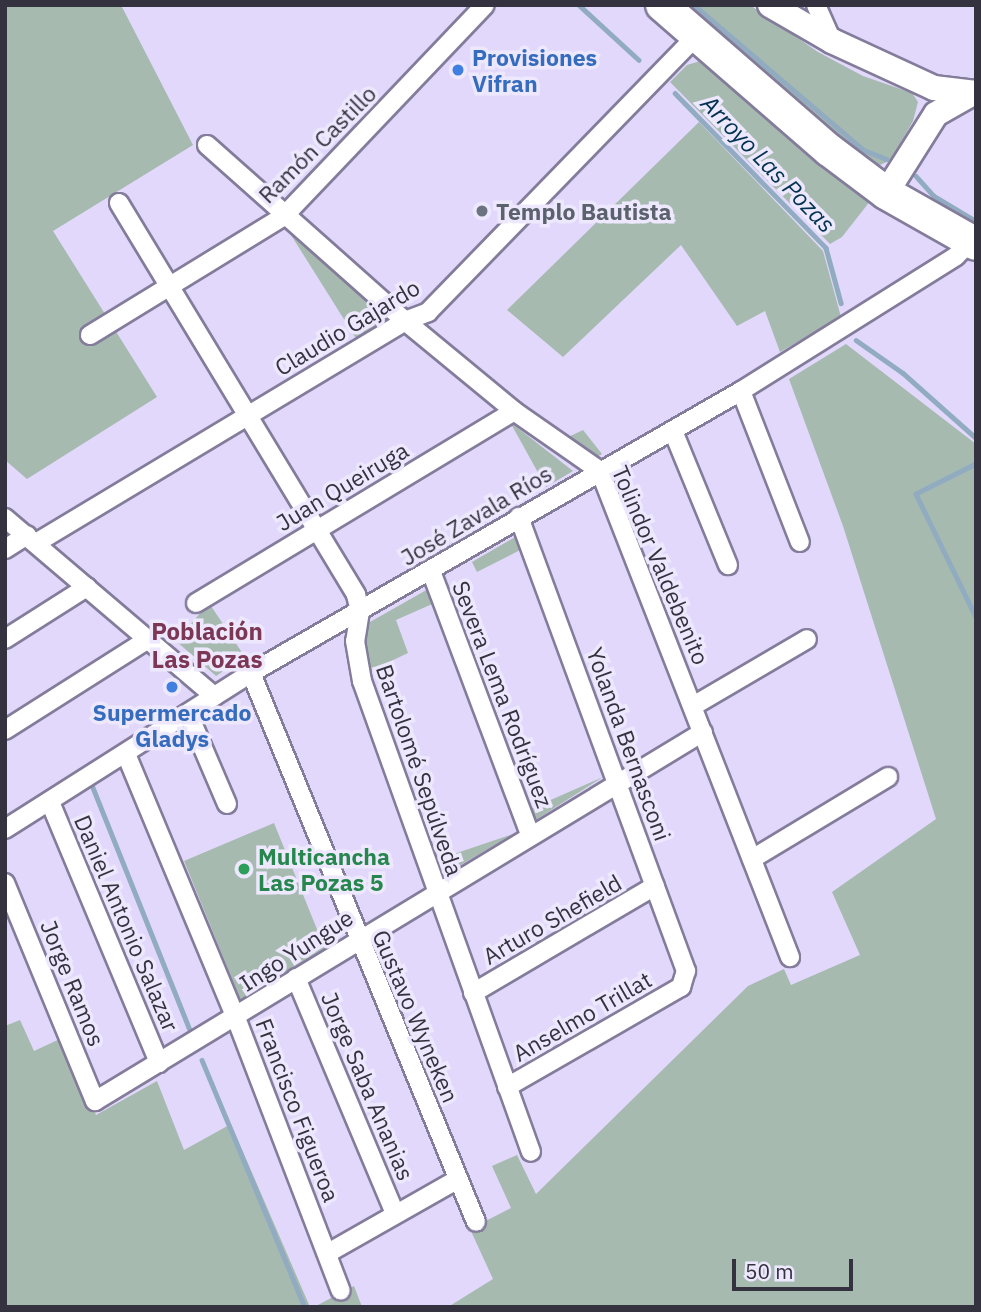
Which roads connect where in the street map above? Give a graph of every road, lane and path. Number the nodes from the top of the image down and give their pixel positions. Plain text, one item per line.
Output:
1 (485, 5) edge
2 (662, 5) edge
3 (816, 5) edge
4 (783, 8) edge
5 (696, 36) junction
6 (832, 41) junction
7 (934, 88) junction
8 (974, 93) edge
9 (936, 114) junction
10 (206, 145) dead end
11 (886, 193) junction
12 (119, 203) dead end
13 (284, 216) junction
14 (973, 242) edge
15 (170, 287) junction
16 (405, 321) junction
17 (90, 335) dead end
18 (741, 391) junction
19 (514, 411) junction
20 (249, 414) junction
21 (673, 431) junction
22 (600, 471) junction
23 (519, 517) junction
24 (5, 518) edge
25 (318, 529) junction
26 (32, 539) junction
27 (800, 542) dead end
28 (5, 549) edge
29 (728, 565) dead end
30 (431, 570) junction
31 (87, 587) junction
32 (195, 603) dead end
33 (360, 611) junction
34 (5, 639) edge
35 (807, 639) dead end
36 (147, 640) junction
37 (251, 673) junction
38 (214, 696) junction
39 (694, 706) junction
40 (188, 713) junction
41 (5, 730) edge
42 (704, 732) junction
43 (125, 754) junction
44 (888, 777) dead end
45 (617, 781) junction
46 (50, 802) junction
47 (227, 804) dead end
48 (5, 829) edge
49 (530, 835) junction
50 (752, 859) junction
51 (5, 883) edge
52 (655, 886) junction
53 (436, 893) junction
54 (357, 939) junction
55 (790, 957) dead end
56 (296, 978) junction
57 (681, 987) joint
58 (472, 993) junction
59 (236, 1018) junction
60 (159, 1063) junction
61 (507, 1087) junction
62 (94, 1101) joint
63 (531, 1152) dead end
64 (458, 1179) junction
65 (395, 1214) junction
66 (476, 1222) dead end
67 (328, 1253) junction
68 (341, 1291) dead end

1 - 13 street, Ramón Castillo
2 - 5 highway
3 - 6 street
4 - 6 street
5 - 11 highway
5 - 16 street, Claudio Gajardo
6 - 7 street
7 - 8 street
7 - 9 street
8 - 9 street
9 - 11 street
10 - 13 street, Tolindor Valdebenito
11 - 14 highway
12 - 15 street, Bartolomé Sepúlveda
13 - 15 street, Ramón Castillo
13 - 16 street, Tolindor Valdebenito
14 - 18 street, José Zavala Ríos
15 - 17 street, Ramón Castillo
15 - 20 street, Bartolomé Sepúlveda
16 - 19 street, Tolindor Valdebenito
16 - 20 street, Claudio Gajardo
18 - 21 street, José Zavala Ríos
18 - 27 street
19 - 22 street, Tolindor Valdebenito
19 - 25 street, Juan Queiruga
20 - 25 street, Bartolomé Sepúlveda
20 - 26 street, Claudio Gajardo
21 - 22 street, José Zavala Ríos
21 - 29 street
22 - 23 street, José Zavala Ríos
22 - 39 street, Tolindor Valdebenito
23 - 30 street, José Zavala Ríos
23 - 45 street, Yolanda Bernasconi
24 - 26 street
25 - 32 street, Juan Queiruga
25 - 33 street, Bartolomé Sepúlveda
26 - 28 street, Claudio Gajardo
26 - 31 street
30 - 33 street, José Zavala Ríos
30 - 49 street, Severa Lema Rodríguez
31 - 34 street
31 - 36 street
33 - 37 street, José Zavala Ríos
33 - 53 street, Bartolomé Sepúlveda
35 - 39 street
36 - 38 street
36 - 41 street
37 - 38 street, José Zavala Ríos
37 - 54 street, Gustavo Wyneken
38 - 40 street, José Zavala Ríos
39 - 42 street, Tolindor Valdebenito
40 - 43 street, José Zavala Ríos
40 - 47 street
42 - 45 street, Ingo Yungue
42 - 50 street, Tolindor Valdebenito
43 - 46 street, José Zavala Ríos
43 - 59 street, Francisco Figueroa
44 - 50 street
45 - 49 street, Ingo Yungue
45 - 52 street, Yolanda Bernasconi
46 - 48 street, José Zavala Ríos
46 - 60 street, Daniel Antonio Salazar
49 - 53 street, Ingo Yungue
50 - 55 street, Tolindor Valdebenito
51 - 62 street, Jorge Ramos
52 - 57 street, Yolanda Bernasconi
52 - 58 street, Arturo Shefield
53 - 54 street, Ingo Yungue
53 - 58 street, Bartolomé Sepúlveda
54 - 56 street, Ingo Yungue
54 - 64 street, Gustavo Wyneken
56 - 59 street, Ingo Yungue
56 - 65 street, Jorge Saba Ananias
57 - 61 street, Anselmo Trillat
58 - 61 street, Bartolomé Sepúlveda
59 - 60 street, Ingo Yungue
59 - 67 street, Francisco Figueroa
60 - 62 street, Ingo Yungue
61 - 63 street, Bartolomé Sepúlveda
64 - 65 street
64 - 66 street, Gustavo Wyneken
65 - 67 street
67 - 68 street, Francisco Figueroa

